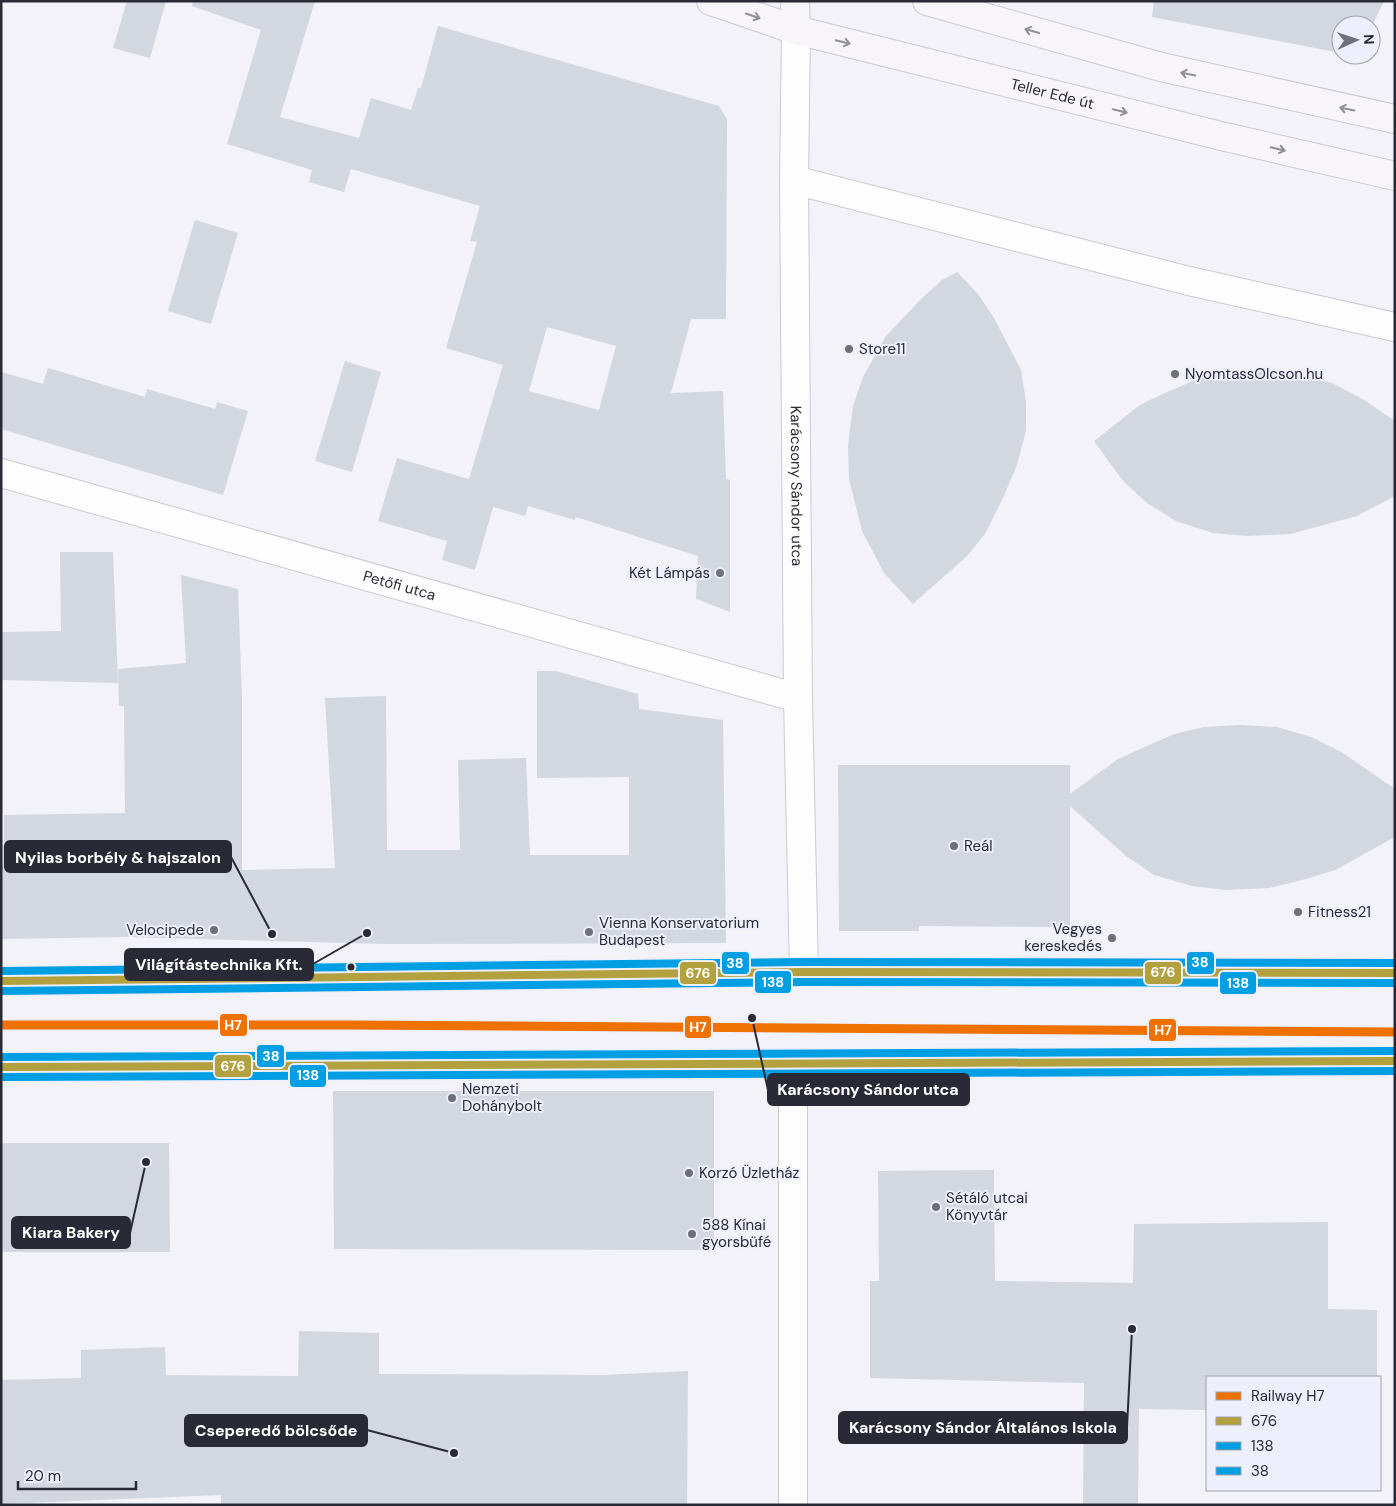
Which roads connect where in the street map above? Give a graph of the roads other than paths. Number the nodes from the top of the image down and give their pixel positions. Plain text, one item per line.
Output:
1 (711, 1) edge
2 (795, 1) edge
3 (927, 1) edge
4 (796, 30) junction
5 (1395, 119) edge
6 (1395, 176) edge
7 (794, 180) junction
8 (1395, 327) edge
9 (1, 472) edge
10 (798, 698) junction
11 (804, 972) junction
12 (1395, 973) edge
13 (1, 981) edge
14 (1395, 1061) edge
15 (1, 1067) edge
16 (793, 1082) dead end
17 (793, 1505) edge

1 -> 4 street, Teller Ede út
2 - 4 street, Karácsony Sándor utca
5 -> 3 street
4 -> 6 street, Teller Ede út
4 - 7 street, Karácsony Sándor utca
7 - 8 street
7 - 10 street, Karácsony Sándor utca
9 - 10 street, Petőfi utca
10 - 11 street, Karácsony Sándor utca
11 - 12 street
11 - 13 street
14 - 15 street
16 - 17 street

